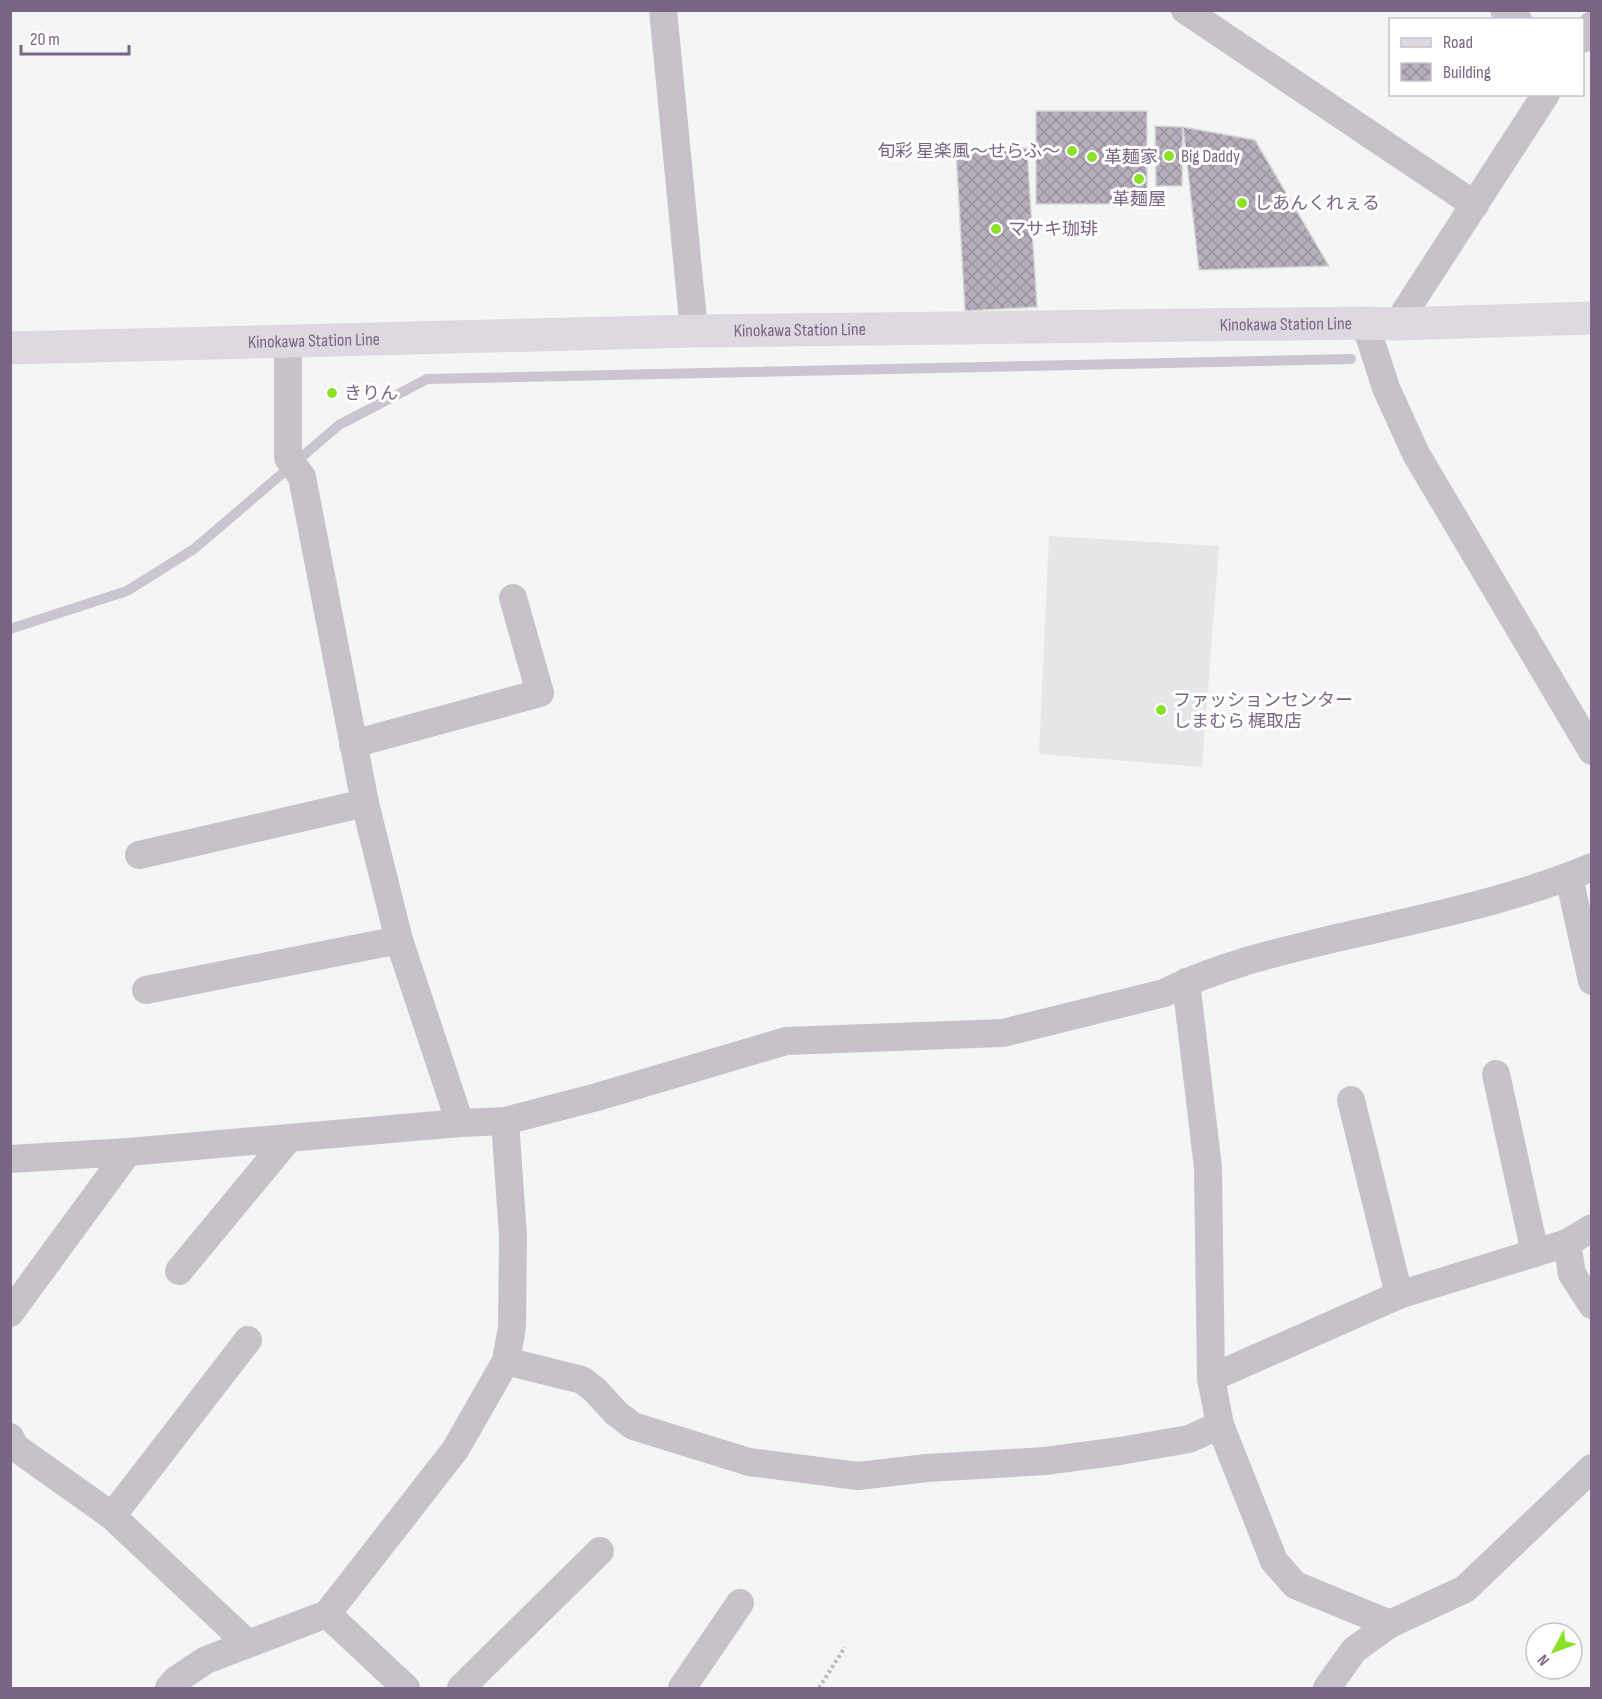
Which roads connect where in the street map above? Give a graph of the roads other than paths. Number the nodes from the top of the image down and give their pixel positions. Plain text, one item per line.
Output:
1 (663, 10) edge
2 (1185, 10) edge
3 (1545, 96) edge
4 (1474, 205) junction
5 (1592, 318) edge
6 (1381, 323) junction
7 (694, 330) junction
8 (288, 341) junction
9 (10, 348) edge
10 (513, 598) dead end
11 (353, 744) junction
12 (1592, 751) edge
13 (365, 803) junction
14 (139, 855) dead end
15 (1580, 872) edge
16 (399, 940) junction
17 (1592, 981) edge
18 (1186, 982) junction
19 (146, 990) dead end
20 (1496, 1074) dead end
21 (1351, 1100) dead end
22 (505, 1121) junction
23 (460, 1123) junction
24 (289, 1138) junction
25 (128, 1152) junction
26 (10, 1159) edge
27 (1592, 1228) edge
28 (1567, 1243) junction
29 (1535, 1253) junction
30 (179, 1271) dead end
31 (1399, 1295) junction
32 (1592, 1305) edge
33 (10, 1313) edge
34 (248, 1340) dead end
35 (506, 1361) junction
36 (1211, 1378) junction
37 (1221, 1425) junction
38 (10, 1437) edge
39 (1592, 1468) edge
40 (111, 1516) junction
41 (600, 1551) dead end
42 (740, 1603) dead end
43 (327, 1614) junction
44 (1390, 1624) junction
45 (246, 1643) junction
46 (169, 1689) edge
47 (406, 1689) edge
48 (461, 1689) edge
49 (682, 1689) edge
50 (1327, 1689) edge

1 - 7 street
2 - 4 street
3 - 4 street
4 - 6 street
5 - 6 main road, Kinokawa Station Line
6 - 7 main road, Kinokawa Station Line
6 - 12 street
7 - 8 main road, Kinokawa Station Line
8 - 9 main road, Kinokawa Station Line
8 - 11 street
10 - 11 street
11 - 13 street
13 - 14 street
13 - 16 street
15 - 17 street
15 - 18 street
16 - 19 street
16 - 23 street
18 - 22 street
18 - 36 street
20 - 29 street
21 - 31 street
22 - 23 street
22 - 35 street
23 - 24 street
24 - 25 street
24 - 30 street
25 - 26 street
25 - 33 street
27 - 28 street
28 - 29 street
28 - 32 street
29 - 31 street
31 - 36 street
34 - 40 street
35 - 37 street
35 - 43 street
36 - 37 street
37 - 44 street
38 - 40 street
39 - 44 street
40 - 45 street
41 - 48 street
42 - 49 street
43 - 45 street
43 - 47 street
44 - 50 street
45 - 46 street

